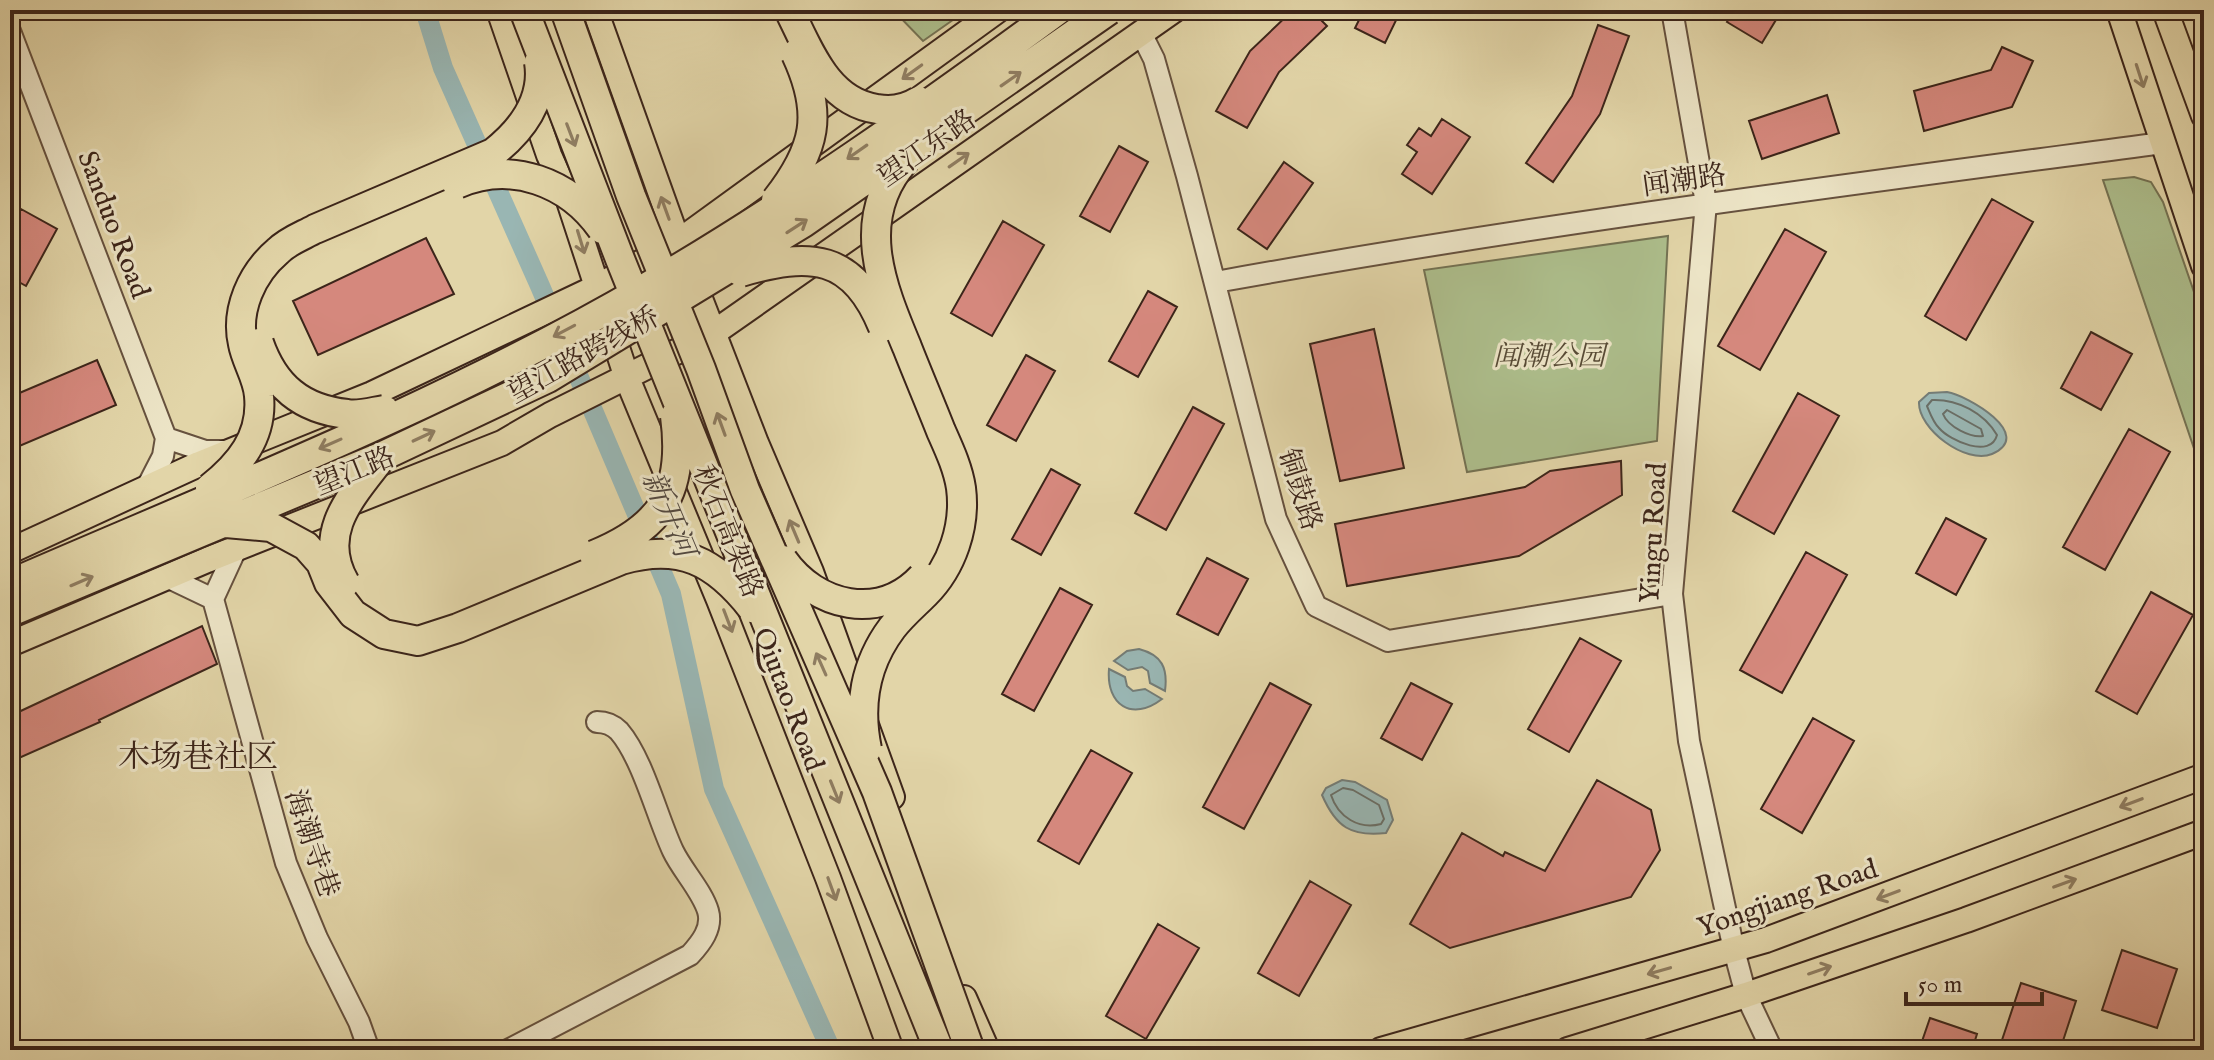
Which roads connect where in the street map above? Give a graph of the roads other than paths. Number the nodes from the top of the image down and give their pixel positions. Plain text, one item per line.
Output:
1 (499, 10) edge
2 (524, 10) edge
3 (565, 10) edge
4 (595, 10) edge
5 (775, 10) edge
6 (789, 10) edge
7 (998, 10) edge
8 (1058, 10) edge
9 (1109, 10) edge
10 (1174, 10) edge
11 (1672, 10) edge
12 (2119, 10) edge
13 (2165, 10) edge
14 (10, 31) edge
15 (1141, 33) junction
16 (536, 42) junction
17 (979, 68) junction
18 (2204, 116) edge
19 (923, 141) junction
20 (2162, 143) junction
21 (1706, 203) junction
22 (762, 217) junction
23 (678, 242) junction
24 (615, 247) junction
25 (2204, 266) edge
26 (1216, 282) junction
27 (706, 283) junction
28 (595, 288) junction
29 (712, 334) junction
30 (619, 382) junction
31 (672, 388) junction
32 (421, 405) junction
33 (166, 438) junction
34 (230, 451) junction
35 (383, 456) junction
36 (146, 489) junction
37 (174, 513) junction
38 (221, 522) junction
39 (761, 527) junction
40 (236, 549) junction
41 (10, 551) edge
42 (167, 577) junction
43 (10, 584) edge
44 (1672, 594) junction
45 (213, 599) junction
46 (10, 612) edge
47 (772, 637) junction
48 (10, 644) edge
49 (597, 722) dead end
50 (2204, 776) edge
51 (877, 792) junction
52 (2204, 832) edge
53 (1734, 950) junction
54 (1746, 995) junction
55 (369, 1050) edge
56 (508, 1050) edge
57 (891, 1050) edge
58 (939, 1050) edge
59 (970, 1050) edge
60 (987, 1050) edge
61 (1381, 1050) edge
62 (1568, 1050) edge
63 (1772, 1050) edge

1 -> 28 main road, Qiutao Road
2 - 16 highway, 秋石高架路, bridge
39 -> 3 highway, 秋石高架路, bridge
23 -> 4 main road
5 - 22 highway, bridge
6 - 17 highway, bridge
7 -> 23 main road
8 - 17 highway, 望江路跨线桥, bridge
19 -> 9 highway, 望江路跨线桥, bridge
10 - 15 main road, 望江东路
11 - 21 street, Yingu Road
12 -> 20 main road
13 - 18 main road
14 - 33 street, Sanduo Road
15 - 26 street, 铜鼓路
29 -> 15 main road, 望江东路
16 -> 24 highway, 秋石高架路, bridge
16 - 37 highway, bridge
17 -> 22 highway, 望江路跨线桥, bridge
27 -> 19 highway, 望江路跨线桥, bridge
19 - 51 highway, bridge
20 - 21 street, 闻潮路
20 - 25 main road
21 - 26 street, 闻潮路
21 - 44 street, Yingu Road
22 -> 32 highway, 望江路跨线桥, bridge
23 - 28 main road
23 - 29 main road
24 - 31 highway, 秋石高架路, bridge
24 - 32 highway, bridge
26 - 44 street, 铜鼓路
35 -> 27 highway, 望江路跨线桥, bridge
27 - 39 highway, bridge
28 - 30 main road, Qiutao Road
28 - 34 main road
29 - 30 main road, 望江路
60 -> 29 main road
30 - 40 main road, 望江路
30 -> 57 main road, Qiutao Road
31 - 35 highway, bridge
31 - 47 highway, 秋石高架路, bridge
32 -> 37 highway, 望江路跨线桥, bridge
33 - 34 street
33 - 36 street
34 - 36 main road
35 - 38 highway, 望江路跨线桥, bridge
36 - 41 main road
37 - 43 highway, 望江路跨线桥, bridge
46 -> 38 highway, 望江路跨线桥, bridge
38 - 47 highway, bridge
51 -> 39 highway, 秋石高架路, bridge
40 - 42 main road, 望江路
40 - 45 street
42 - 45 street
42 - 48 main road, 望江路
44 - 53 street, Yingu Road
45 - 55 street, 海潮寺巷
47 -> 58 highway, 秋石高架路, bridge
49 - 56 street
50 -> 53 main road, Yongjiang Road
51 - 59 highway, 秋石高架路, bridge
54 -> 52 main road
53 - 54 street, Yingu Road
53 -> 61 main road, Yongjiang Road
54 - 62 main road
54 - 63 street, Yingu Road

